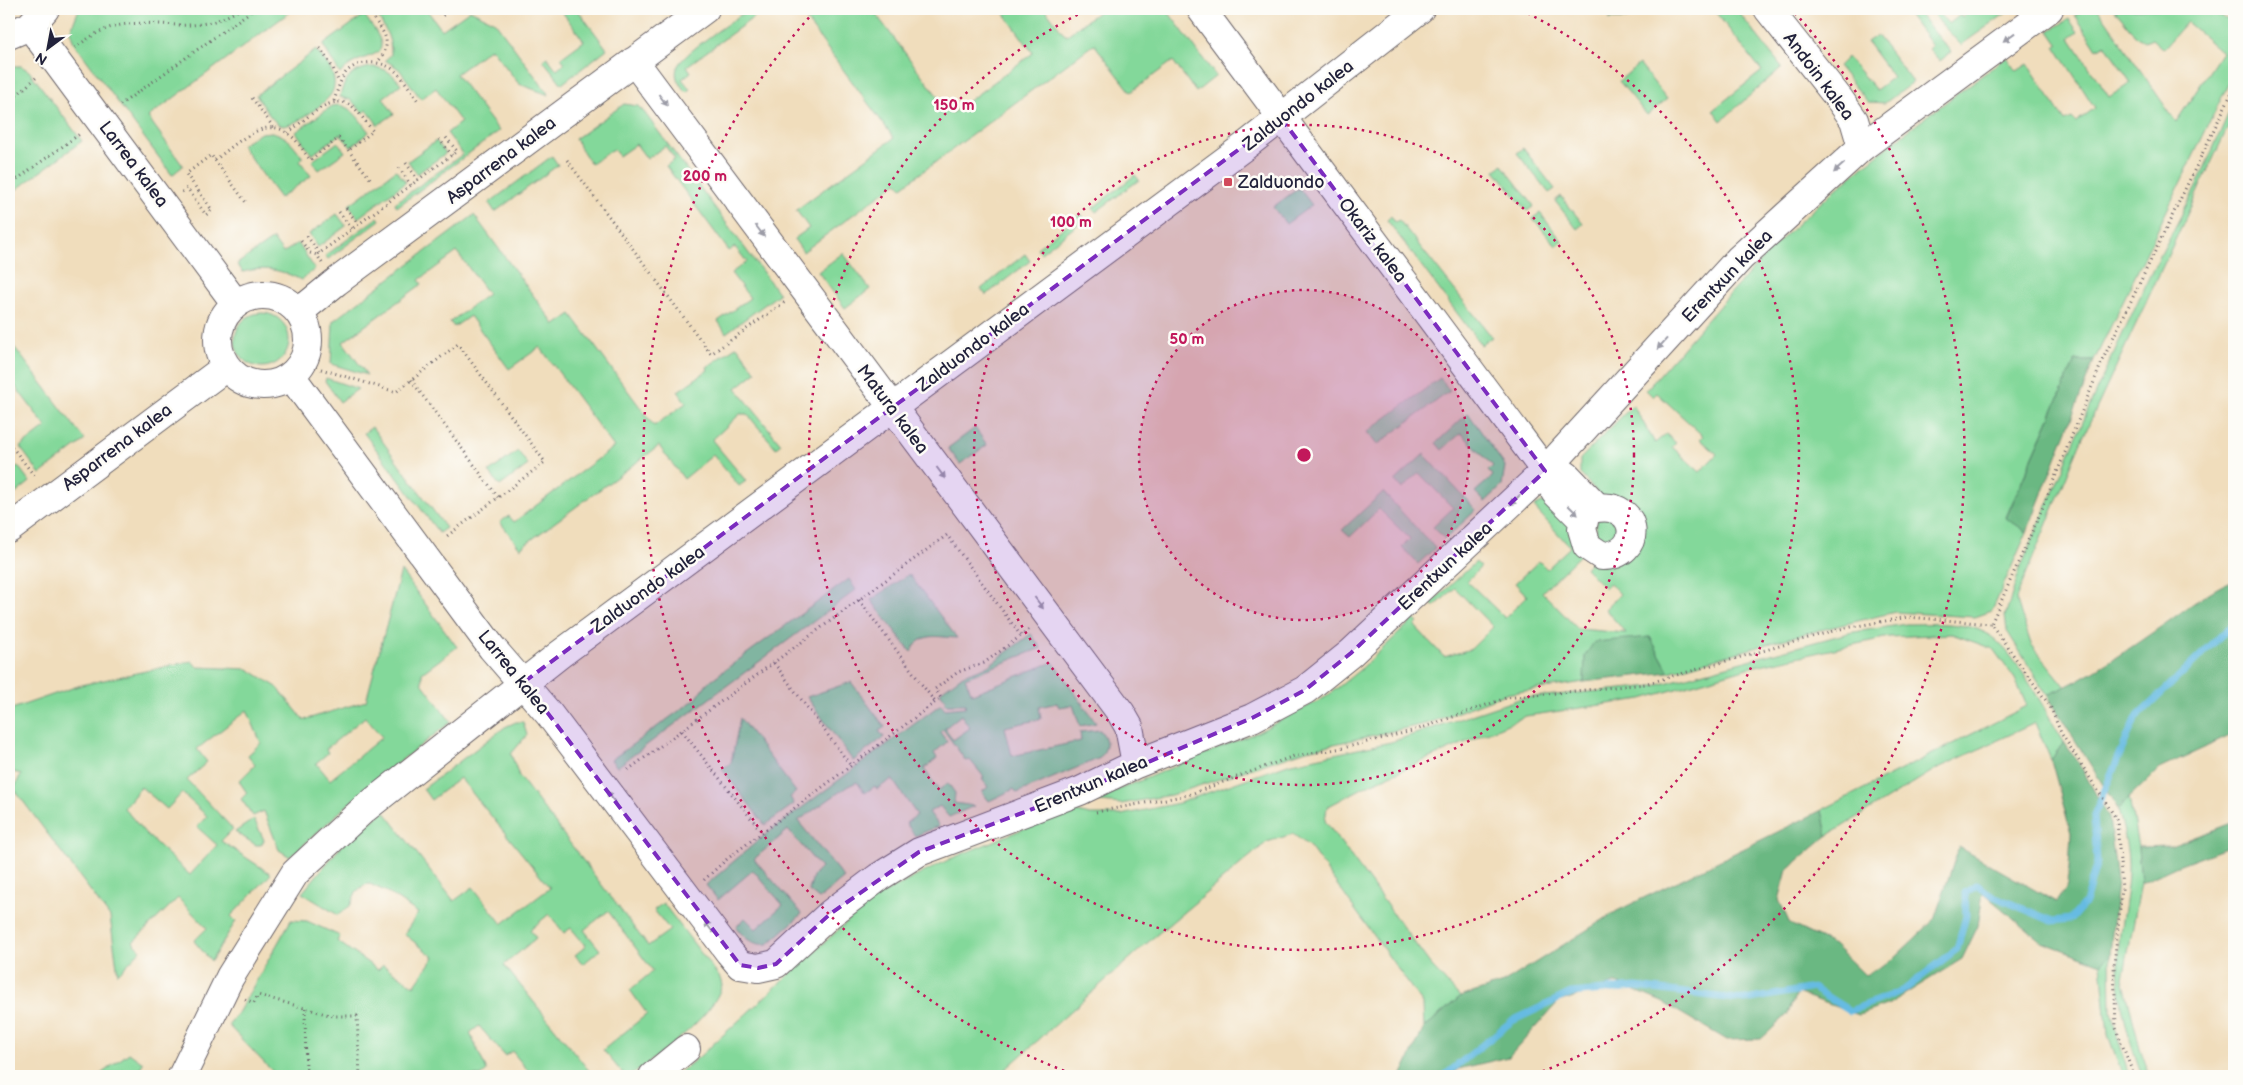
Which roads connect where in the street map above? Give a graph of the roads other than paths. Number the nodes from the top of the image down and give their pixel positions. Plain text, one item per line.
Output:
1 (705, 9) edge
2 (1201, 9) edge
3 (1420, 9) edge
4 (1768, 9) edge
5 (2049, 9) edge
6 (28, 23) edge
7 (634, 62) junction
8 (1281, 118) junction
9 (1862, 147) junction
10 (236, 304) junction
11 (298, 312) junction
12 (226, 367) junction
13 (291, 376) junction
14 (893, 408) junction
15 (1545, 471) junction
16 (9, 529) edge
17 (524, 682) junction
18 (1136, 764) junction
19 (740, 965) joint
20 (686, 1049) dead end
21 (182, 1076) edge
22 (653, 1076) edge

1 - 7 street, Asparrena kalea
2 - 8 street, Okariz kalea
3 - 8 street, Zalduondo kalea
4 - 9 street, Andoin kalea
5 -> 9 street, Erentxun kalea
6 - 10 street, Larrea kalea
7 - 11 street, Asparrena kalea
7 -> 14 street, Matura kalea
8 - 14 street, Zalduondo kalea
8 - 15 street, Okariz kalea
9 -> 15 street, Erentxun kalea
10 - 11 street
10 - 12 street
11 - 13 street
12 - 13 street
12 - 16 street, Asparrena kalea
13 - 17 street, Larrea kalea
14 - 17 street, Zalduondo kalea
14 -> 18 street, Matura kalea
15 -> 18 street, Erentxun kalea
19 -> 17 street, Larrea kalea
17 - 21 street, Zalduondo kalea
18 - 19 street, Erentxun kalea
20 - 22 street

